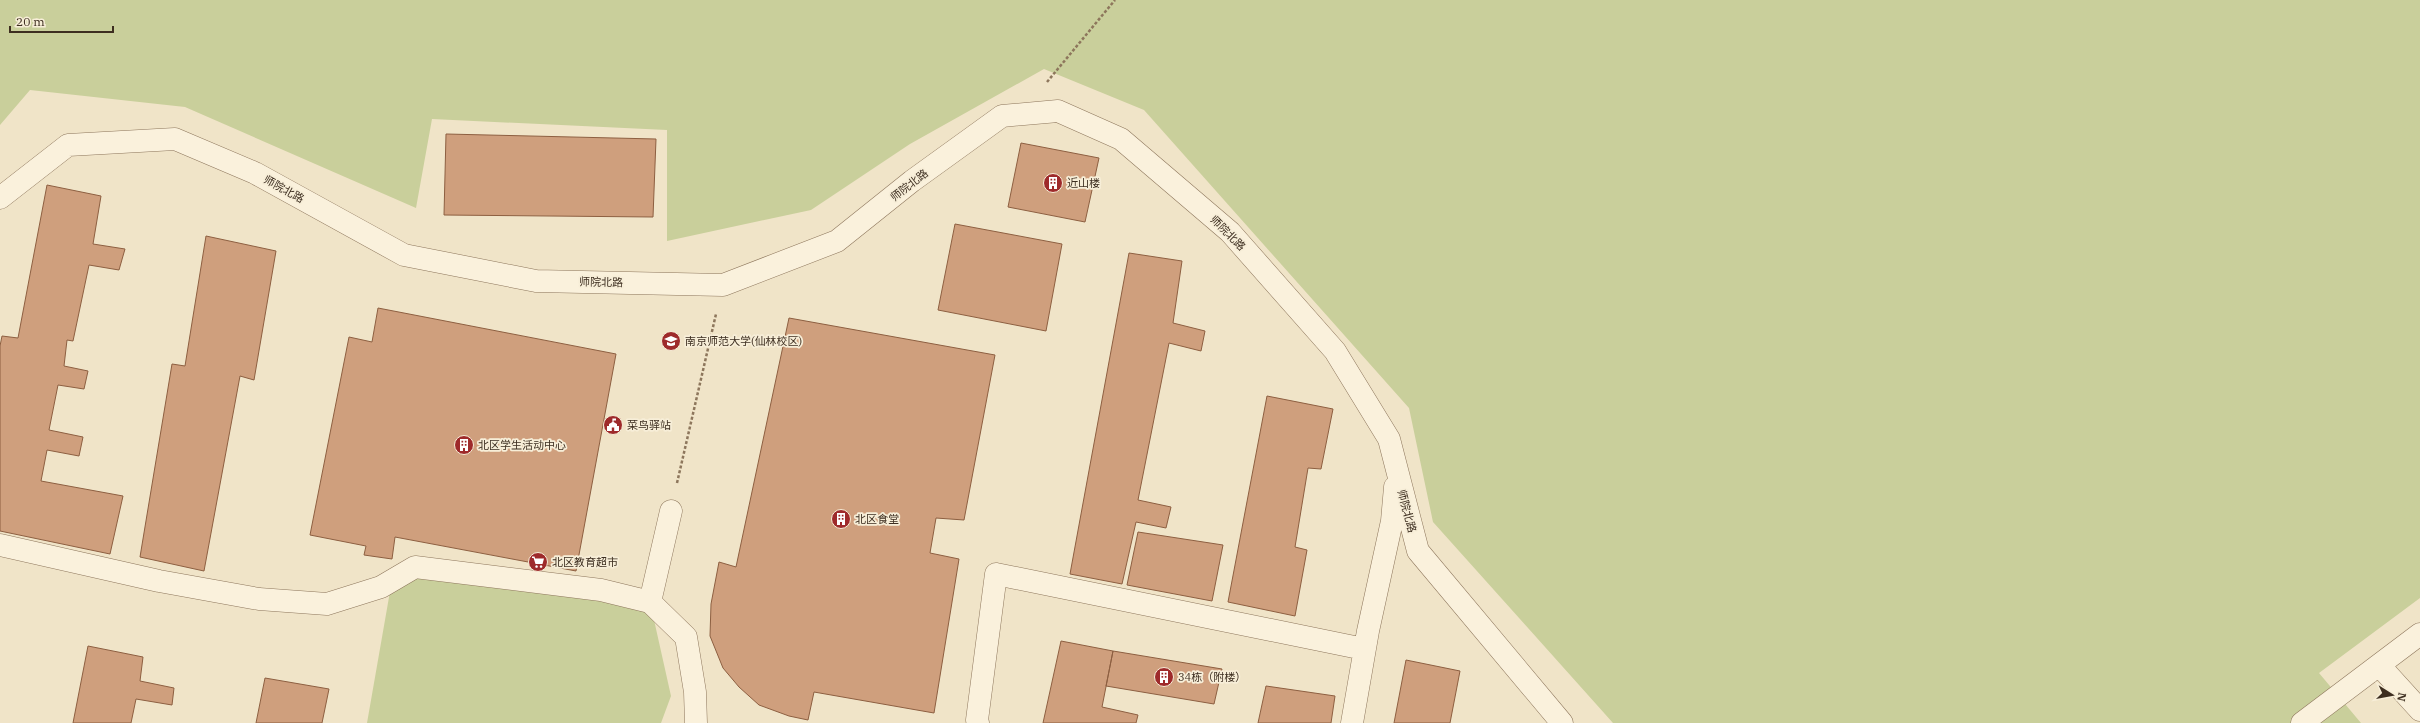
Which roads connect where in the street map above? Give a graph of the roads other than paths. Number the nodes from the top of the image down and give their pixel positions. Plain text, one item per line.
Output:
1 (0, 198) edge
2 (1397, 472) junction
3 (671, 511) road end
4 (0, 545) edge
5 (650, 602) junction
6 (2420, 634) edge
7 (1364, 648) junction
8 (2379, 665) junction
9 (2420, 710) edge
10 (696, 723) edge
11 (978, 723) edge
12 (1352, 723) edge
13 (1562, 723) edge
14 (2302, 723) edge

1 - 2 street, 师院北路
2 - 7 street
2 - 13 street, 师院北路
3 - 5 street
4 - 5 street
5 - 10 street
6 - 8 street
7 - 11 street
7 - 12 street
8 - 9 street
8 - 14 street

